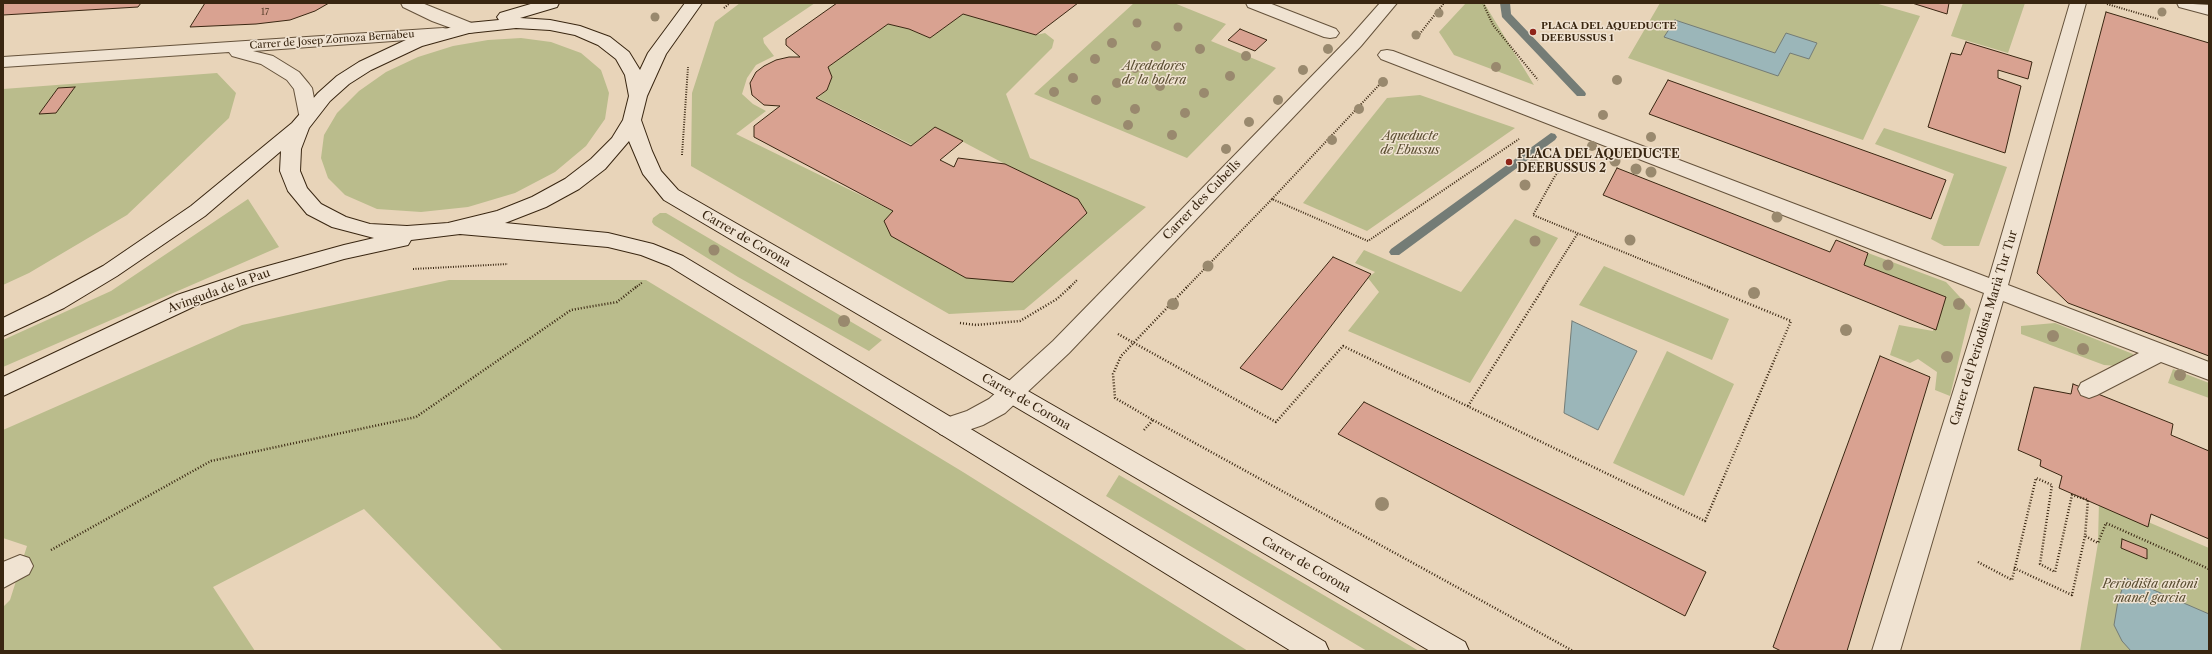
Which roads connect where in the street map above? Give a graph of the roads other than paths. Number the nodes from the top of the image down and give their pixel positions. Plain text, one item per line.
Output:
1 (409, 3) edge
2 (551, 3) edge
3 (694, 3) edge
4 (1254, 3) edge
5 (1389, 3) edge
6 (2078, 3) edge
7 (2185, 3) edge
8 (2209, 10) edge
9 (474, 27) junction
10 (443, 33) junction
11 (1330, 33) dead end
12 (221, 47) junction
13 (1393, 57) road end
14 (3, 62) edge
15 (638, 96) junction
16 (304, 120) junction
17 (632, 120) junction
18 (455, 229) junction
19 (1996, 290) junction
20 (3, 328) edge
21 (2155, 355) dead end
22 (2209, 371) edge
23 (3, 387) edge
24 (2089, 389) dead end
25 (1011, 393) junction
26 (948, 427) junction
27 (1315, 651) edge
28 (1455, 651) edge
29 (1886, 651) edge

1 - 9 street
2 - 9 street
3 - 15 street
4 - 11 street
5 - 25 street, Carrer des Cubells
6 - 19 street, Carrer del Periodista Marià Tur Tur
7 - 8 street
9 - 10 street
9 - 15 street
10 - 12 street, Carrer de Josep Zornoza Bernabeu
10 - 16 street
12 - 14 street, Carrer de Josep Zornoza Bernabeu
12 - 16 street, Carrer de Josep Zornoza Bernabeu
13 - 19 street
15 - 17 street
16 - 18 street
16 - 20 street
17 - 18 street
17 - 25 street, Carrer de Corona
18 - 23 street, Avinguda de la Pau
18 - 26 street
19 - 22 street
19 - 29 street, Carrer del Periodista Marià Tur Tur
21 - 24 street
25 - 26 street, Carrer des Cubells
25 - 28 street, Carrer de Corona
26 - 27 street

